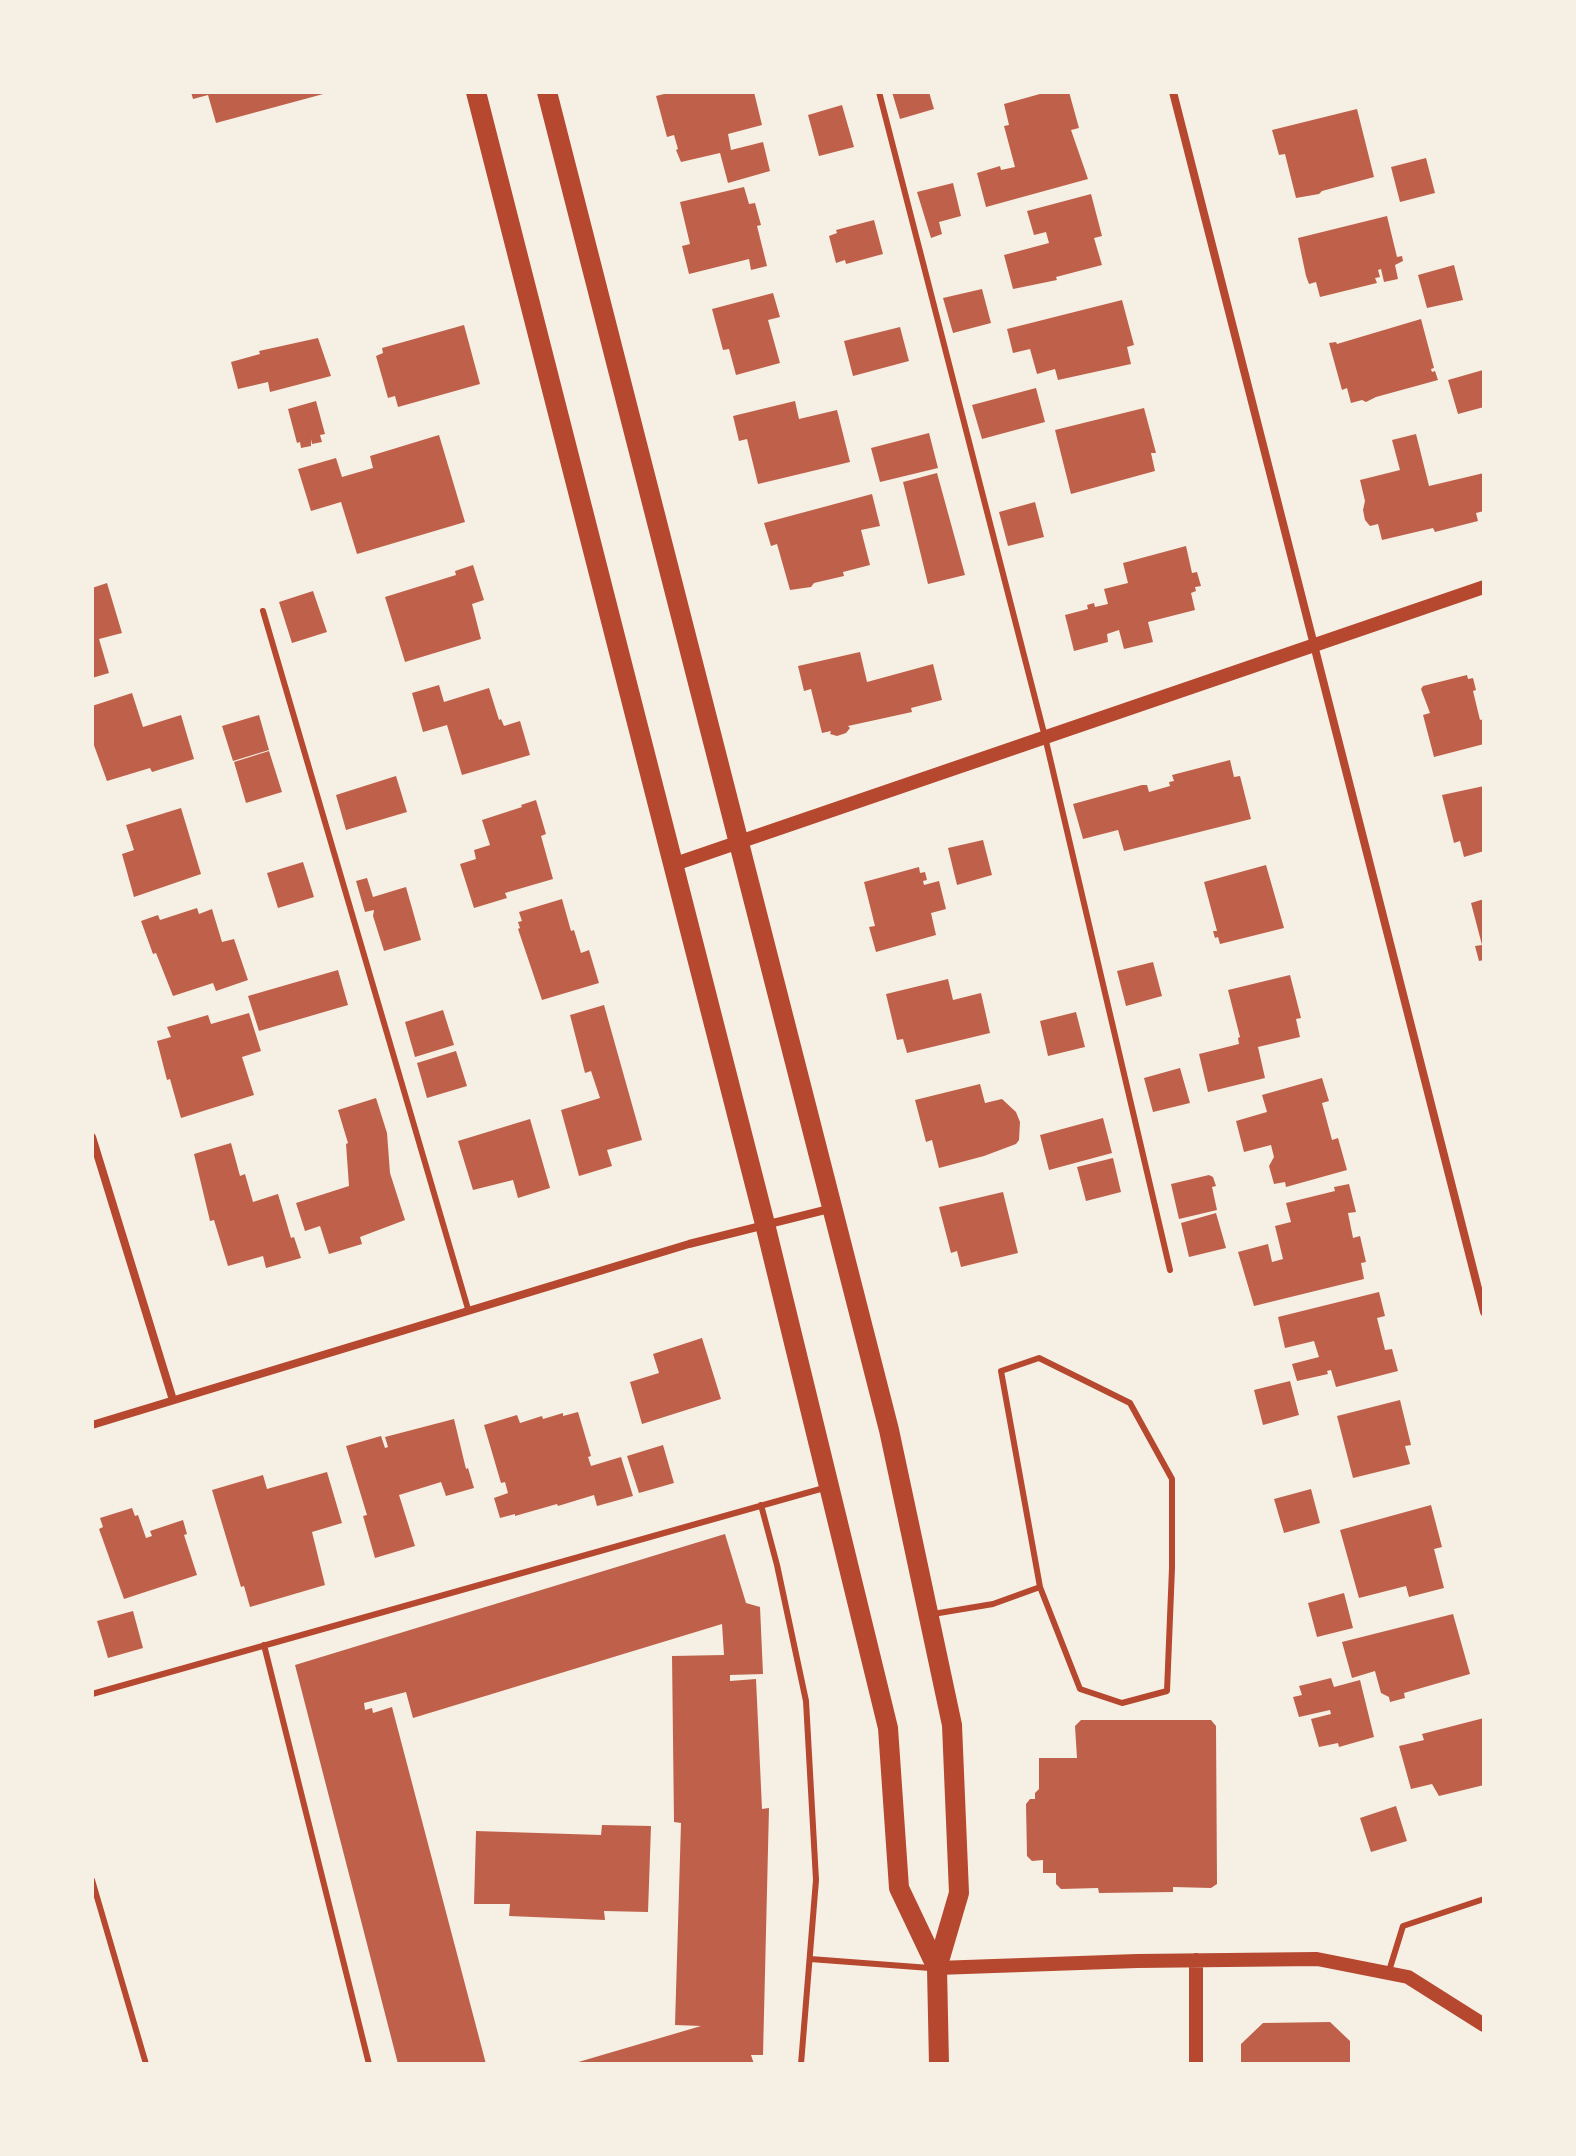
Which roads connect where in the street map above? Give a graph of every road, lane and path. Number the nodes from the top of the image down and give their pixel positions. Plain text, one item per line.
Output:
1 (476, 92) edge
2 (547, 92) edge
3 (879, 92) edge
4 (1173, 92) edge
5 (1484, 587) edge
6 (263, 611) dead end
7 (1316, 645) junction
8 (1045, 737) junction
9 (739, 843) junction
10 (672, 865) junction
11 (92, 1137) edge
12 (834, 1208) junction
13 (765, 1224) junction
14 (1170, 1270) dead end
15 (468, 1309) junction
16 (1484, 1312) edge
17 (173, 1400) junction
18 (92, 1425) edge
19 (828, 1487) junction
20 (761, 1505) junction
21 (1040, 1587) junction
22 (929, 1615) junction
23 (264, 1645) junction
24 (92, 1694) edge
25 (92, 1880) edge
26 (1484, 1899) edge
27 (810, 1959) junction
28 (1196, 1960) junction
29 (937, 1968) junction
30 (1389, 1973) junction
31 (1484, 2025) edge
32 (146, 2064) edge
33 (369, 2064) edge
34 (801, 2064) edge
35 (939, 2064) edge
36 (1196, 2064) edge

1 - 10 main road
2 - 9 main road
3 - 8 lane
4 - 7 street
5 - 7 street
6 - 15 lane
7 - 8 street
7 - 16 street
8 - 9 street
8 - 14 lane
9 - 10 street
9 - 12 main road
10 - 13 main road
11 - 17 street
12 - 13 street
12 - 22 main road
13 - 15 street
13 - 19 main road
15 - 17 street
17 - 18 street
19 - 20 lane
19 - 29 main road
20 - 23 lane
20 - 27 lane
21 - 21 lane
21 - 22 lane
22 - 29 main road
23 - 24 lane
23 - 33 lane
25 - 32 lane
26 - 30 lane
27 - 29 lane
27 - 34 lane
28 - 29 street
28 - 30 street
28 - 36 street
29 - 35 main road
30 - 31 street

